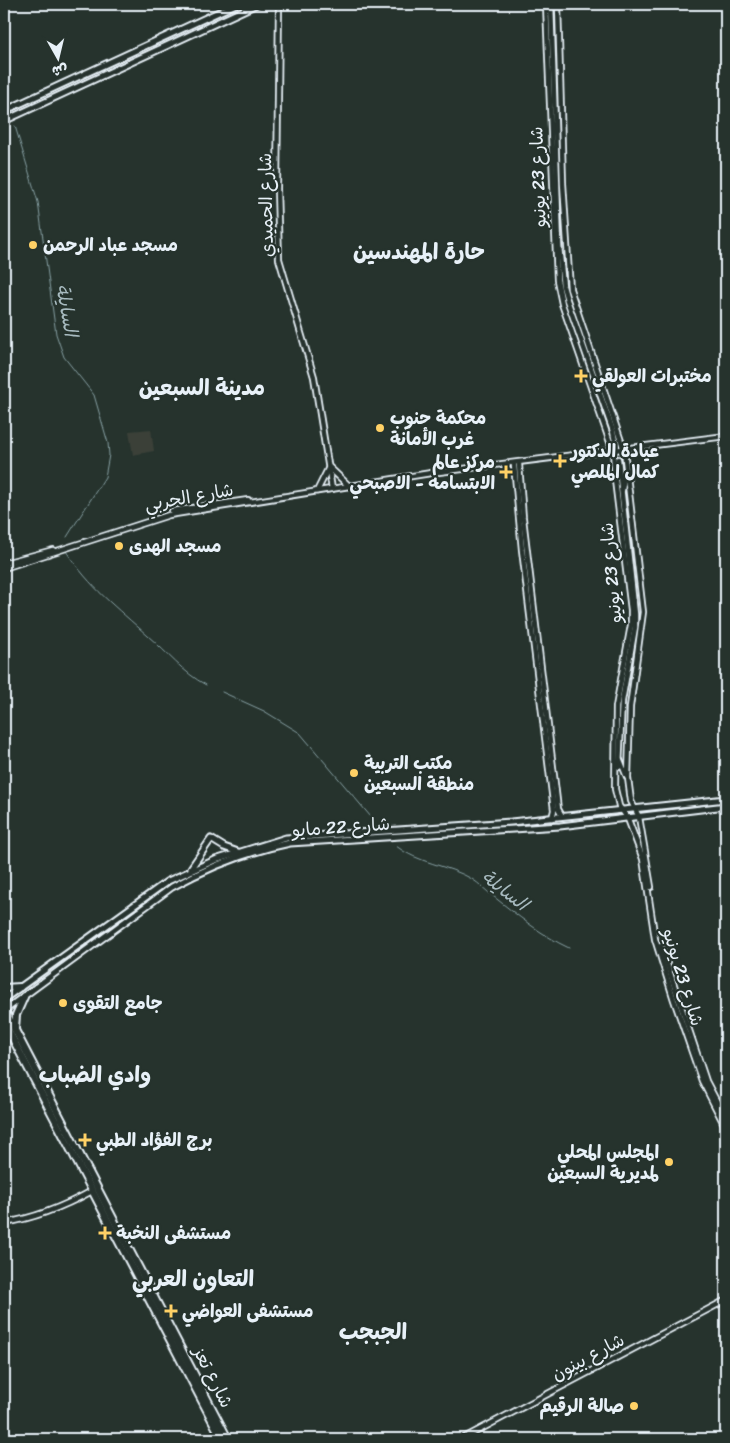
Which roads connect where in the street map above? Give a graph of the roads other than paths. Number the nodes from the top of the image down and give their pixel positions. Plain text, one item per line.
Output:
1 (236, 4) edge
2 (257, 4) edge
3 (279, 4) edge
4 (546, 4) edge
5 (551, 4) edge
6 (558, 4) edge
7 (174, 33) junction
8 (178, 40) junction
9 (64, 82) junction
10 (68, 90) junction
11 (561, 106) junction
12 (4, 111) edge
13 (555, 120) junction
14 (4, 121) edge
15 (567, 267) junction
16 (563, 286) junction
17 (569, 306) junction
18 (572, 334) junction
19 (602, 400) junction
20 (620, 432) junction
21 (608, 435) junction
22 (726, 436) edge
23 (616, 446) dead end
24 (624, 450) junction
25 (614, 451) junction
26 (598, 453) junction
27 (616, 460) junction
28 (626, 461) junction
29 (517, 465) junction
30 (329, 467) junction
31 (349, 486) junction
32 (332, 489) junction
33 (316, 491) junction
34 (622, 492) junction
35 (56, 550) junction
36 (4, 563) edge
37 (4, 568) edge
38 (620, 760) junction
39 (628, 778) junction
40 (616, 780) junction
41 (726, 799) edge
42 (726, 806) edge
43 (556, 809) junction
44 (635, 809) junction
45 (622, 810) junction
46 (562, 816) junction
47 (639, 817) junction
48 (552, 818) junction
49 (628, 819) junction
50 (389, 830) junction
51 (370, 831) junction
52 (382, 837) junction
53 (396, 837) junction
54 (238, 852) junction
55 (215, 860) junction
56 (217, 866) junction
57 (191, 869) junction
58 (107, 925) junction
59 (111, 930) junction
60 (657, 939) junction
61 (64, 961) junction
62 (20, 987) junction
63 (4, 988) edge
64 (24, 997) junction
65 (4, 999) edge
66 (4, 1009) edge
67 (4, 1022) edge
68 (15, 1033) junction
69 (695, 1053) junction
70 (48, 1099) junction
71 (726, 1120) edge
72 (726, 1128) edge
73 (94, 1190) junction
74 (4, 1223) edge
75 (726, 1300) edge
76 (222, 1439) edge
77 (228, 1439) edge
78 (462, 1439) edge

1 - 7 main road
2 - 8 main road
3 - 30 street, شارع الحميدي
4 - 18 street, شارع 23 يونيو
5 - 13 street
6 - 11 street, شارع 23 يونيو
7 - 8 main road
7 - 9 main road
8 - 10 main road
9 - 10 main road
9 - 12 main road
10 - 14 main road
11 - 13 street
11 - 15 street, شارع 23 يونيو
13 - 16 street
15 - 16 street
15 - 20 street, شارع 23 يونيو
16 - 17 street
17 - 18 street
17 - 19 street
18 - 21 street, شارع 23 يونيو
19 - 20 street
19 - 21 street
19 - 23 street
20 - 24 street, شارع 23 يونيو
21 - 25 street, شارع 23 يونيو
22 - 24 street, شارع الحربي
24 - 25 street, شارع الحربي
24 - 28 street, شارع 23 يونيو
25 - 26 street, شارع الحربي
25 - 27 street, شارع 23 يونيو
26 - 29 street, شارع الحربي
26 - 31 street, شارع الحربي
27 - 34 street
27 - 40 street, شارع 23 يونيو
28 - 34 street
28 - 39 street, شارع 23 يونيو
29 - 31 street, شارع الحربي
29 - 43 street
30 - 31 street
30 - 32 street, شارع الحميدي
30 - 33 street
31 - 32 street, شارع الحربي
32 - 33 street, شارع الحربي
33 - 35 street, شارع الحربي
34 - 38 street
35 - 36 street, شارع الحربي
35 - 37 street, شارع الحربي
38 - 39 street
38 - 40 street
39 - 44 street, شارع 23 يونيو
40 - 45 street, شارع 23 يونيو
41 - 44 main road, شارع 22 مايو
42 - 47 main road, شارع 22 مايو
43 - 46 street
43 - 48 street
44 - 45 main road, شارع 22 مايو
44 - 47 street, شارع 23 يونيو
45 - 46 main road, شارع 22 مايو
45 - 49 street, شارع 23 يونيو
46 - 48 main road, شارع 22 مايو
47 - 49 main road, شارع 22 مايو
47 - 60 street, شارع 23 يونيو
48 - 50 main road, شارع 22 مايو
49 - 53 main road, شارع 22 مايو
49 - 60 street, شارع 23 يونيو
50 - 51 main road, شارع 22 مايو
50 - 53 main road
51 - 52 main road
51 - 54 main road, شارع 22 مايو
52 - 53 main road, شارع 22 مايو
52 - 56 main road, شارع 22 مايو
54 - 55 main road, شارع 22 مايو
54 - 57 main road
55 - 56 main road
55 - 57 main road, شارع 22 مايو
56 - 59 main road, شارع 22 مايو
57 - 58 main road, شارع 22 مايو
58 - 59 main road
58 - 61 main road, شارع 22 مايو
59 - 61 main road, شارع 22 مايو
60 - 69 street, شارع 23 يونيو
61 - 62 main road, شارع 22 مايو
61 - 64 main road, شارع 22 مايو
62 - 63 highway
62 - 65 main road, شارع 22 مايو
64 - 66 main road, شارع 22 مايو
64 - 68 highway
66 - 68 highway, شارع تعز
67 - 70 highway, شارع تعز
68 - 70 highway, شارع تعز
69 - 71 street, شارع 23 يونيو
69 - 72 street, شارع 23 يونيو
70 - 73 highway, شارع تعز
73 - 74 street
73 - 76 highway, شارع تعز
73 - 77 highway, شارع تعز
75 - 78 street, شارع بينون

